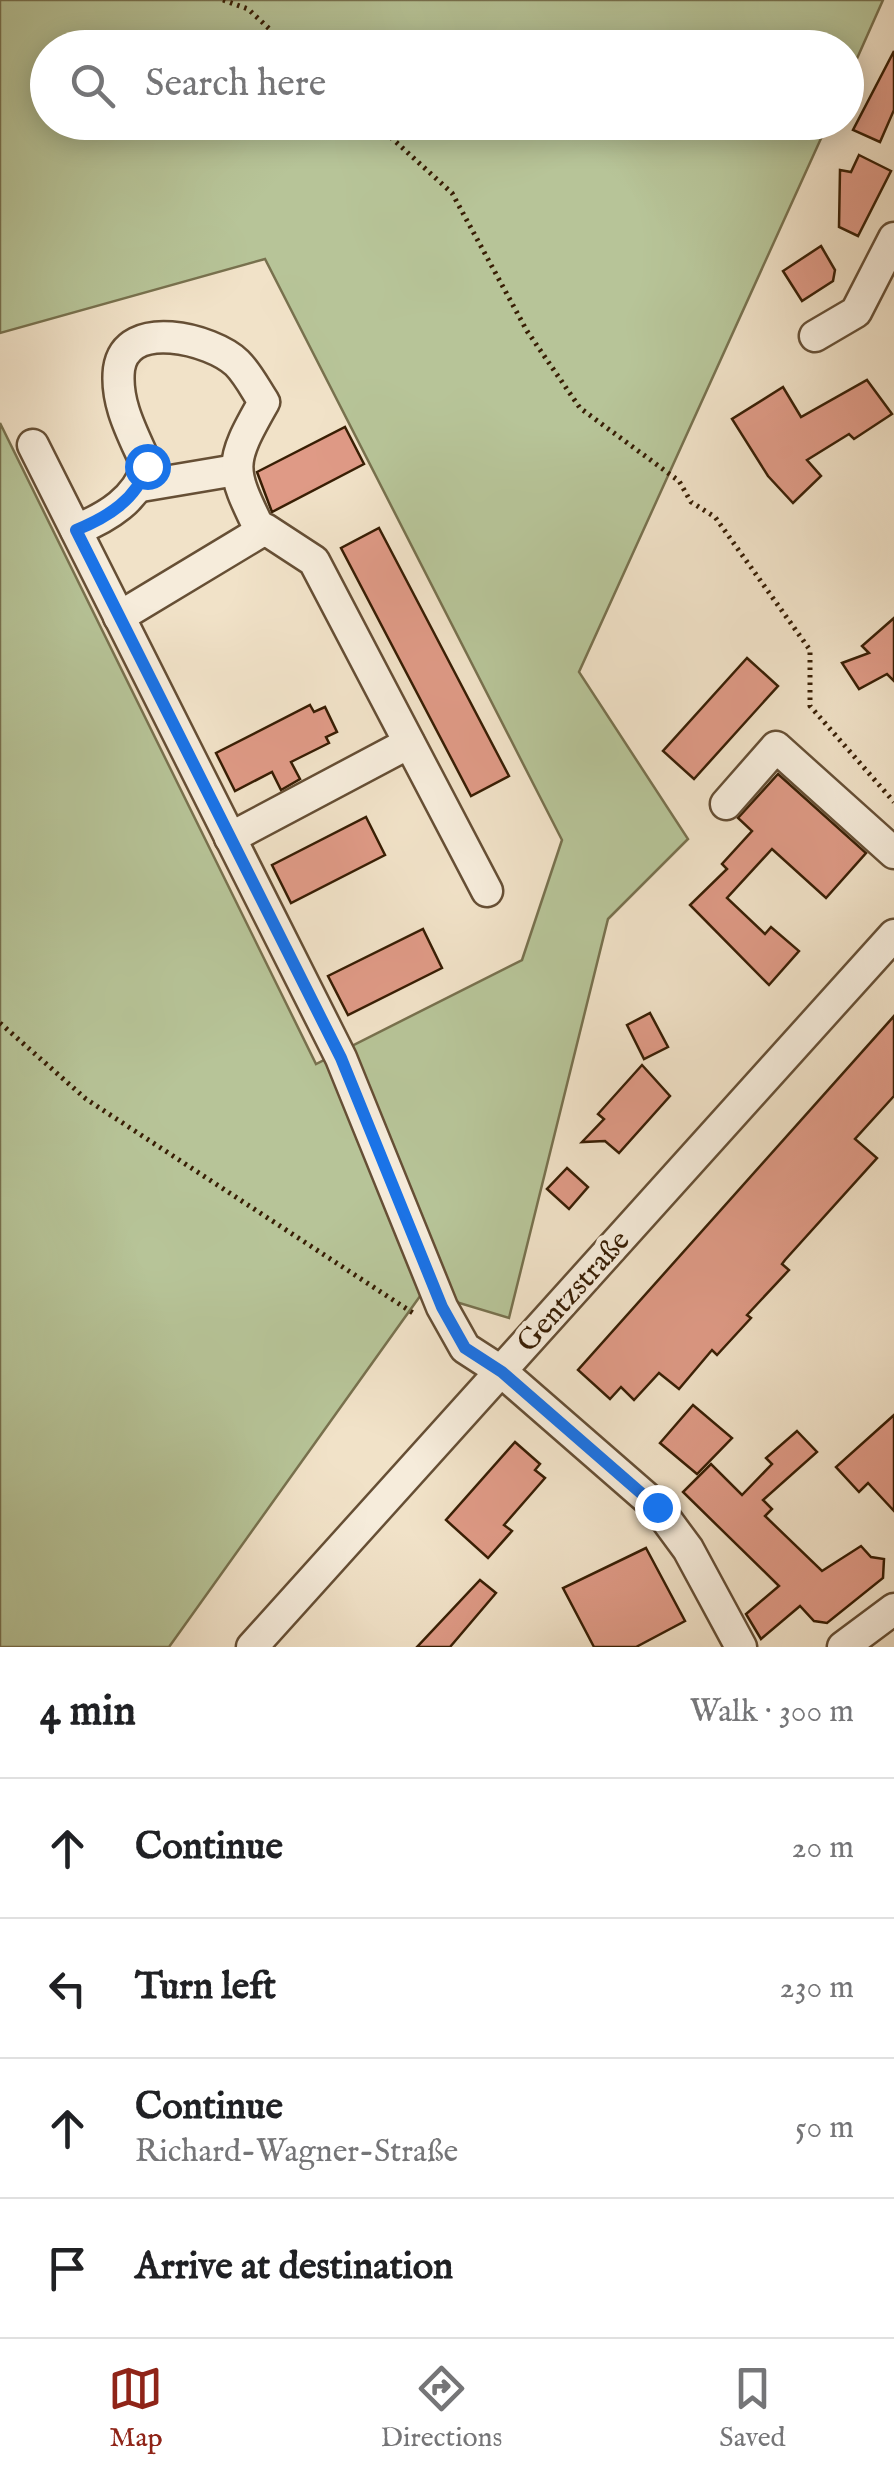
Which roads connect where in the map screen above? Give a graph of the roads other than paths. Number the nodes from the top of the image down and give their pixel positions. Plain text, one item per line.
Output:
1 (894, 238) edge
2 (814, 336) dead end
3 (33, 445) dead end
4 (236, 470) junction
5 (141, 486) junction
6 (76, 530) junction
7 (261, 532) junction
8 (119, 617) junction
9 (409, 743) junction
10 (726, 804) dead end
11 (230, 838) junction
12 (894, 853) edge
13 (487, 890) dead end
14 (894, 935) edge
15 (502, 1372) junction
16 (894, 1609) edge
17 (252, 1647) edge
18 (741, 1647) edge
19 (843, 1647) edge

1 - 2 street
3 - 6 street
4 - 5 street
4 - 5 street
4 - 7 street
5 - 6 street
6 - 8 street
7 - 8 street
7 - 9 street
8 - 11 street
9 - 11 street
9 - 13 street
10 - 12 street
11 - 15 street
14 - 15 street, Gentzstraße
15 - 17 street, Gentzstraße
15 - 18 street
16 - 19 street

